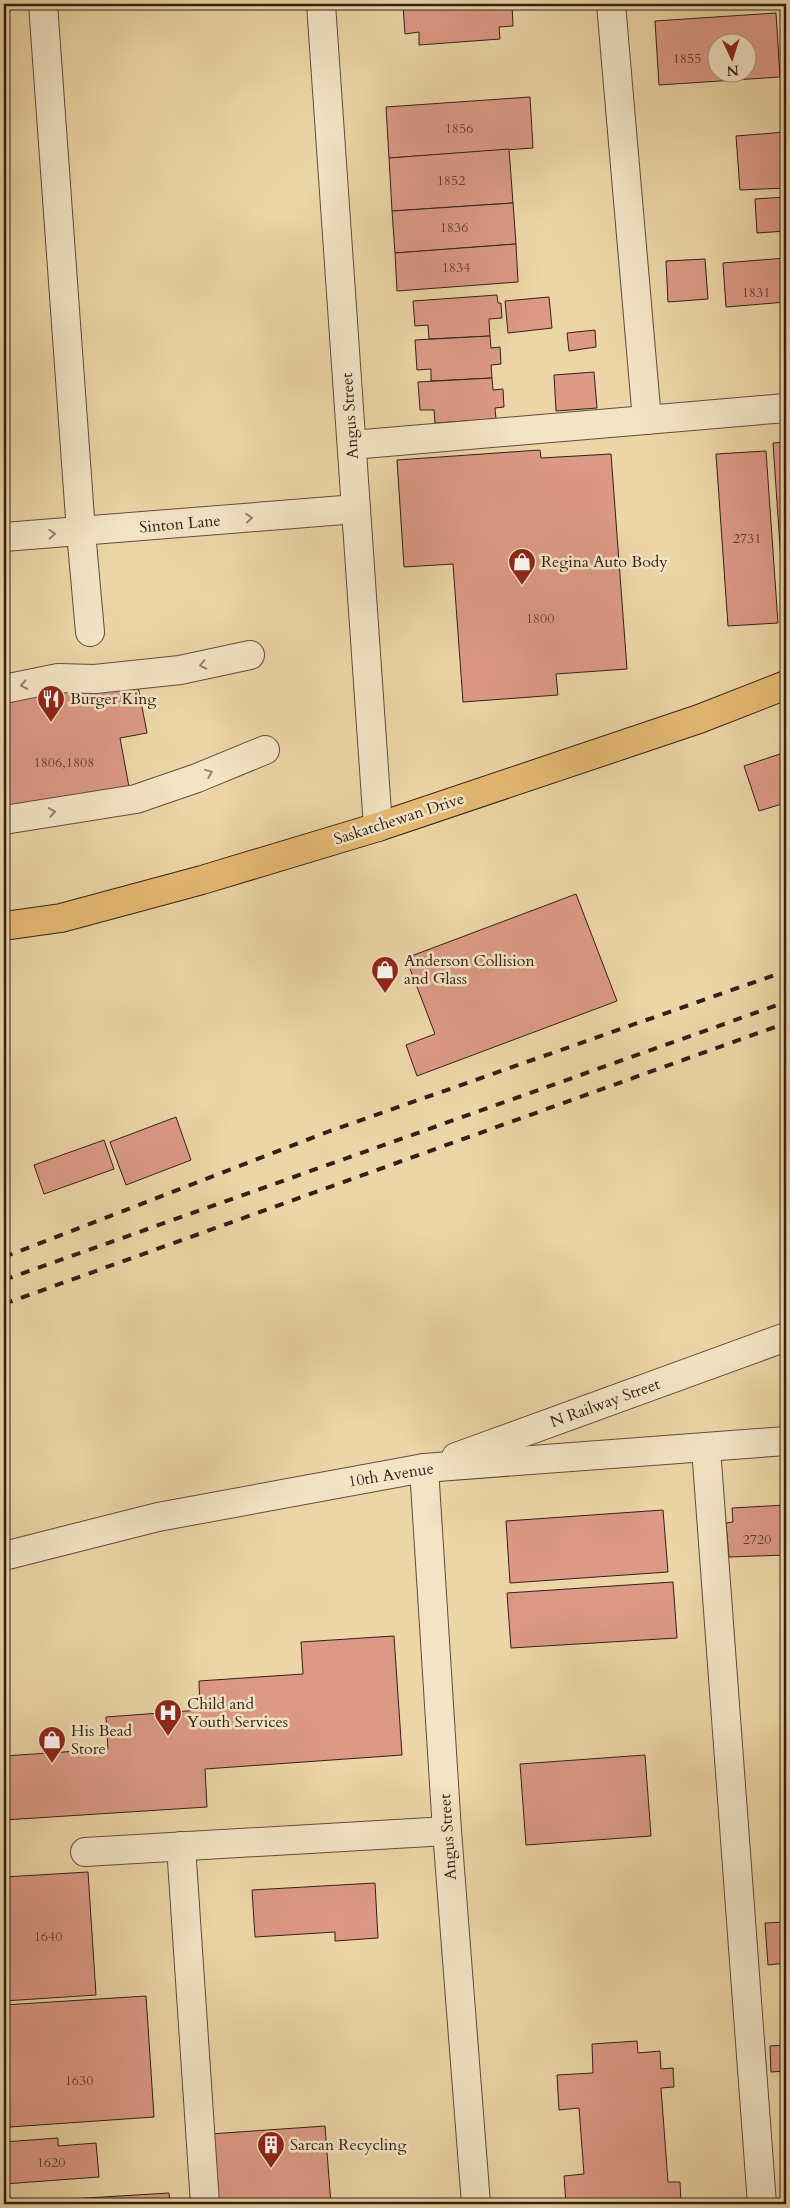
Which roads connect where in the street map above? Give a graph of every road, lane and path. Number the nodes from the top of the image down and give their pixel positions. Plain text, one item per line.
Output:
1 (43, 4) edge
2 (321, 4) edge
3 (611, 4) edge
4 (786, 408) edge
5 (647, 420) junction
6 (352, 445) junction
7 (356, 509) junction
8 (81, 532) junction
9 (4, 537) edge
10 (90, 632) dead end
11 (250, 655) dead end
12 (786, 685) edge
13 (4, 689) edge
14 (265, 750) dead end
15 (4, 820) edge
16 (378, 828) junction
17 (4, 926) edge
18 (786, 1337) edge
19 (786, 1441) edge
20 (706, 1448) junction
21 (424, 1468) junction
22 (4, 1556) edge
23 (447, 1831) junction
24 (181, 1846) junction
25 (85, 1852) dead end
26 (205, 2204) edge
27 (476, 2204) edge
28 (762, 2204) edge

1 - 8 street
2 - 6 street, Angus Street
3 - 5 street
4 - 5 street
5 - 6 street
6 - 7 street, Angus Street
8 -> 7 street, Sinton Lane
7 - 16 street, Angus Street
9 -> 8 street, Sinton Lane
8 - 10 street
11 -> 13 street
12 - 16 main road, Saskatchewan Drive
15 -> 14 street
16 - 17 main road, Saskatchewan Drive
18 - 21 street, N Railway Street
19 - 20 street, 10th Avenue
20 - 21 street, 10th Avenue
20 - 28 street
21 - 22 street, 10th Avenue
21 - 23 street, Angus Street
23 - 24 street
23 - 27 street, Angus Street
24 - 25 street
24 - 26 street

